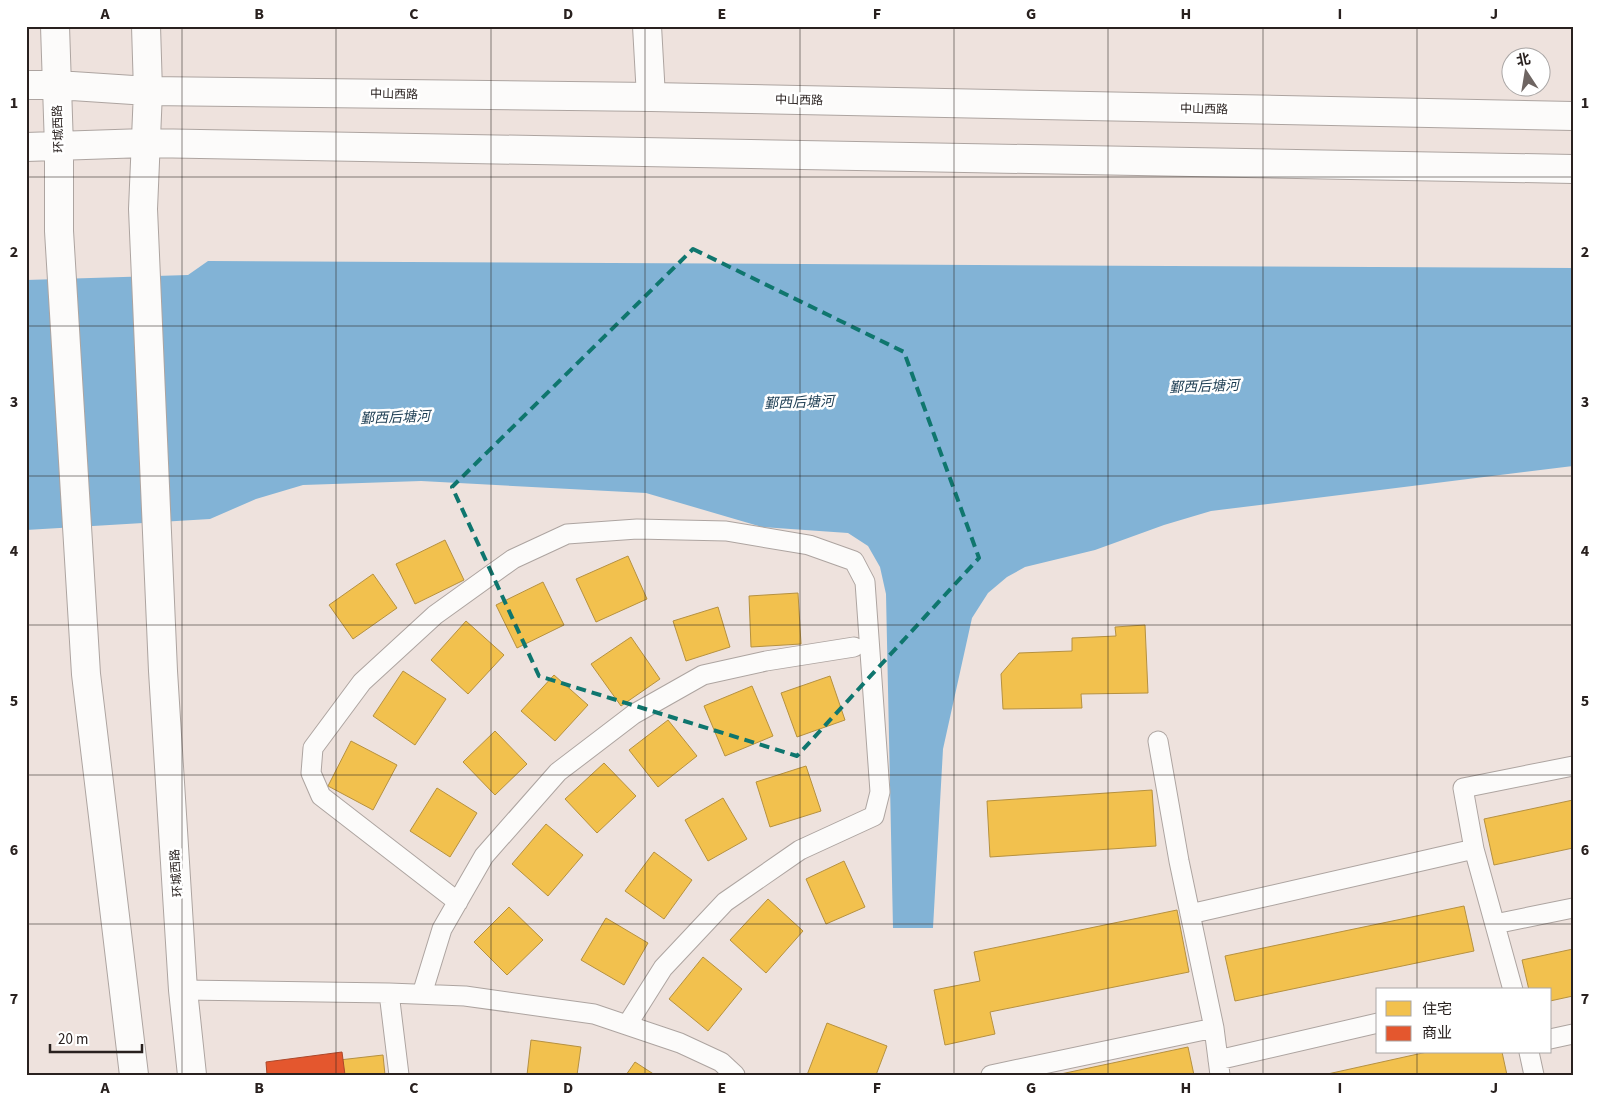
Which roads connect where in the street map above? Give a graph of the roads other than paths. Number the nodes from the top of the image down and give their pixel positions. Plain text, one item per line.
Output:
1 (56, 26) edge
2 (146, 26) edge
3 (647, 26) edge
4 (26, 85) edge
5 (57, 85) junction
6 (148, 92) junction
7 (652, 97) junction
8 (1573, 116) edge
9 (145, 143) junction
10 (60, 147) junction
11 (26, 148) edge
12 (1573, 170) edge
13 (854, 647) dead end
14 (1158, 741) dead end
15 (1573, 766) edge
16 (1474, 849) junction
17 (458, 902) junction
18 (1573, 908) edge
19 (1190, 914) junction
20 (1495, 924) junction
21 (1512, 988) edge
22 (183, 990) junction
23 (389, 993) junction
24 (422, 994) junction
25 (1376, 1024) edge
26 (627, 1025) junction
27 (1214, 1028) junction
28 (1573, 1034) edge
29 (1552, 1039) edge
30 (1529, 1054) edge
31 (1219, 1067) edge
32 (134, 1075) edge
33 (192, 1075) edge
34 (399, 1075) edge
35 (735, 1075) edge
36 (990, 1075) edge
37 (1534, 1075) edge

1 - 5 main road, 环城西路
2 - 6 main road
3 - 7 main road
4 - 5 main road, 中山西路
5 - 6 main road, 中山西路
5 - 10 main road, 环城西路
6 - 7 main road, 中山西路
6 - 9 main road
7 - 8 main road, 中山西路
9 - 10 main road
9 - 12 main road
9 - 22 main road, 环城西路
10 - 11 main road
10 - 32 main road, 环城西路
13 - 17 lane
14 - 19 lane
15 - 16 lane
16 - 19 lane
16 - 20 lane
17 - 24 lane
17 - 26 lane
18 - 20 lane
19 - 27 lane
20 - 21 lane
22 - 23 lane
22 - 33 main road, 环城西路
23 - 24 lane
23 - 34 lane
24 - 26 lane
25 - 31 lane
26 - 35 lane
27 - 31 lane
27 - 36 lane
28 - 29 lane
30 - 37 lane

